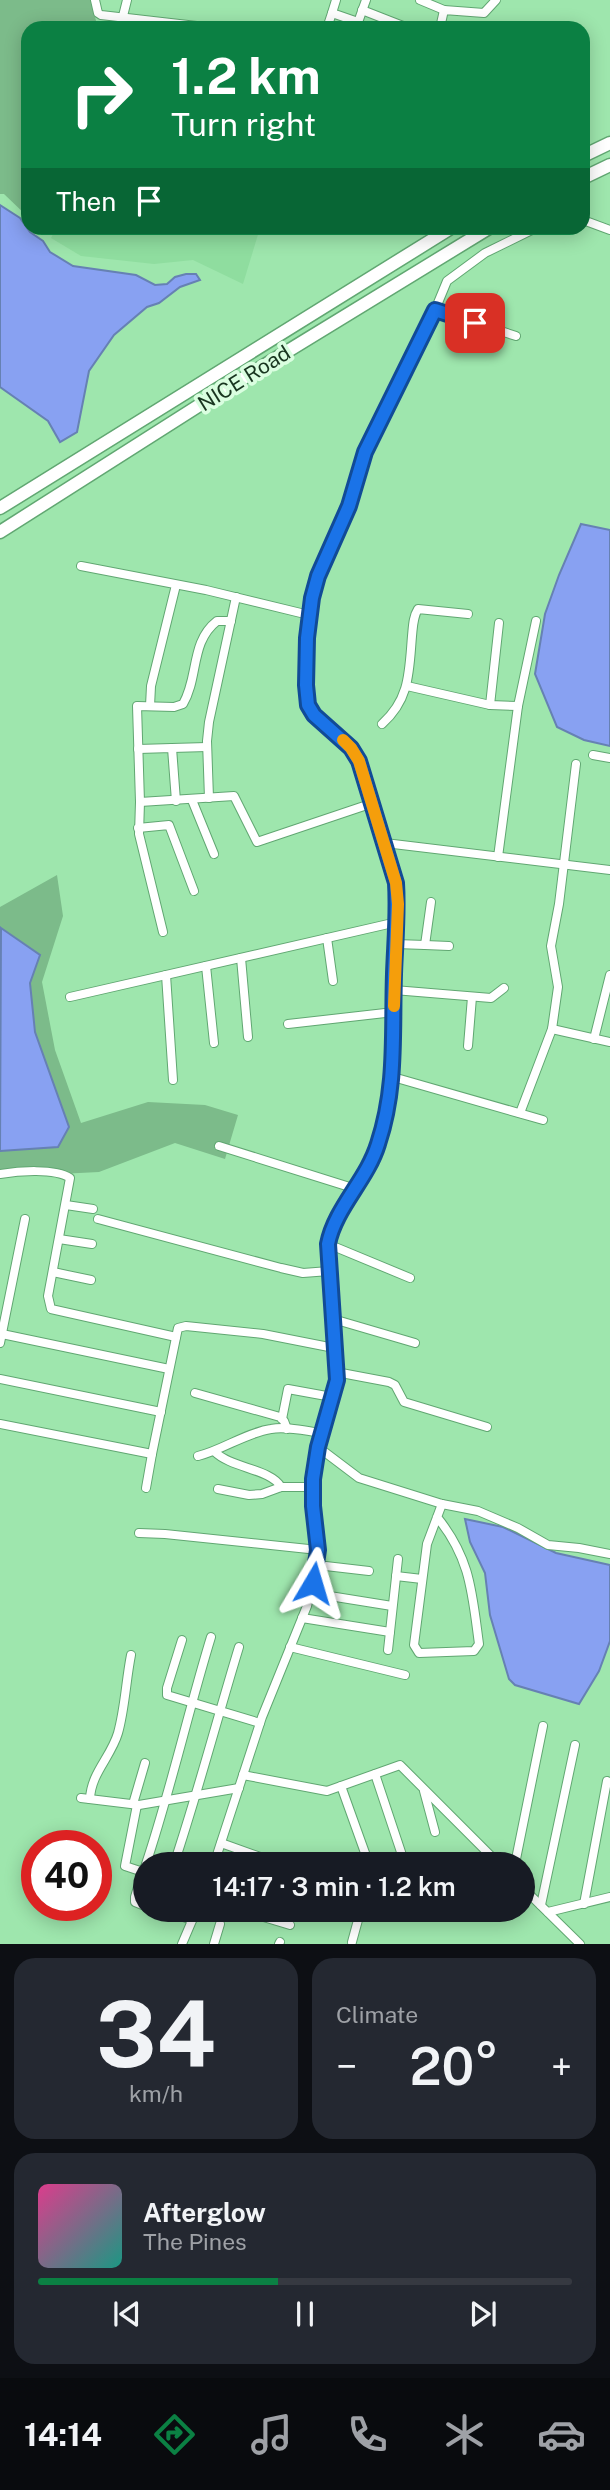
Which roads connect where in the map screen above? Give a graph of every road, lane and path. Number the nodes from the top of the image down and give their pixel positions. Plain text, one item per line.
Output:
1 (95, 0) edge
2 (127, 0) edge
3 (336, 0) edge
4 (366, 0) edge
5 (420, 0) edge
6 (496, 0) edge
7 (362, 10) junction
8 (444, 10) junction
9 (332, 13) junction
10 (121, 17) junction
11 (121, 21) edge
12 (138, 21) edge
13 (329, 21) edge
14 (349, 21) edge
15 (358, 21) edge
16 (390, 21) edge
17 (442, 21) edge
18 (610, 143) edge
19 (590, 153) edge
20 (610, 165) edge
21 (590, 175) edge
22 (590, 223) edge
23 (610, 230) edge
24 (439, 235) edge
25 (478, 235) edge
26 (522, 235) edge
27 (435, 310) junction
28 (516, 336) dead end
29 (0, 508) edge
30 (0, 532) edge
31 (81, 566) dead end
32 (176, 585) junction
33 (236, 597) junction
34 (468, 614) dead end
35 (309, 615) junction
36 (231, 621) junction
37 (536, 621) dead end
38 (499, 623) dead end
39 (407, 686) junction
40 (489, 705) junction
41 (150, 706) junction
42 (518, 706) junction
43 (382, 724) dead end
44 (207, 747) junction
45 (172, 748) junction
46 (138, 750) junction
47 (593, 755) dead end
48 (610, 758) edge
49 (576, 764) dead end
50 (209, 798) junction
51 (192, 800) junction
52 (176, 801) junction
53 (139, 802) junction
54 (373, 803) junction
55 (138, 828) junction
56 (385, 843) junction
57 (214, 854) dead end
58 (498, 857) junction
59 (564, 865) junction
60 (610, 870) edge
61 (194, 891) dead end
62 (431, 902) dead end
63 (397, 922) junction
64 (163, 932) dead end
65 (327, 938) junction
66 (396, 944) junction
67 (425, 945) junction
68 (449, 946) dead end
69 (241, 958) junction
70 (206, 966) junction
71 (166, 975) junction
72 (610, 975) edge
73 (333, 981) dead end
74 (504, 988) dead end
75 (394, 990) junction
76 (70, 997) dead end
77 (472, 997) junction
78 (394, 1012) junction
79 (288, 1024) dead end
80 (552, 1029) junction
81 (247, 1037) dead end
82 (594, 1039) junction
83 (610, 1042) edge
84 (214, 1043) dead end
85 (468, 1046) dead end
86 (393, 1077) junction
87 (173, 1080) dead end
88 (520, 1113) junction
89 (543, 1120) dead end
90 (219, 1146) dead end
91 (0, 1174) edge
92 (356, 1189) junction
93 (66, 1205) junction
94 (93, 1209) dead end
95 (25, 1219) dead end
96 (98, 1219) dead end
97 (59, 1239) junction
98 (92, 1244) dead end
99 (328, 1244) junction
100 (329, 1271) junction
101 (52, 1272) junction
102 (410, 1278) dead end
103 (91, 1280) dead end
104 (332, 1319) junction
105 (176, 1337) junction
106 (1, 1339) edge
107 (415, 1343) dead end
108 (334, 1348) junction
109 (170, 1369) junction
110 (336, 1373) junction
111 (0, 1379) edge
112 (195, 1393) dead end
113 (332, 1397) junction
114 (161, 1412) junction
115 (282, 1419) junction
116 (0, 1424) edge
117 (486, 1427) dead end
118 (286, 1429) junction
119 (322, 1433) junction
120 (318, 1447) junction
121 (215, 1452) junction
122 (152, 1454) junction
123 (198, 1456) dead end
124 (281, 1487) junction
125 (313, 1487) junction
126 (146, 1488) dead end
127 (218, 1489) dead end
128 (442, 1504) junction
129 (437, 1517) junction
130 (139, 1533) dead end
131 (318, 1550) junction
132 (610, 1555) edge
133 (398, 1559) dead end
134 (317, 1565) junction
135 (369, 1571) dead end
136 (396, 1576) junction
137 (422, 1579) junction
138 (310, 1593) junction
139 (392, 1606) junction
140 (302, 1618) junction
141 (390, 1632) junction
142 (211, 1637) dead end
143 (182, 1640) dead end
144 (239, 1647) dead end
145 (290, 1647) junction
146 (388, 1650) dead end
147 (131, 1655) dead end
148 (405, 1675) dead end
149 (191, 1702) junction
150 (220, 1711) junction
151 (260, 1723) junction
152 (543, 1726) dead end
153 (575, 1745) dead end
154 (145, 1763) dead end
155 (375, 1774) junction
156 (243, 1775) junction
157 (607, 1781) dead end
158 (341, 1786) junction
159 (239, 1788) junction
160 (423, 1788) junction
161 (197, 1794) junction
162 (81, 1798) dead end
163 (90, 1799) junction
164 (165, 1802) junction
165 (135, 1805) junction
166 (435, 1832) dead end
167 (220, 1843) junction
168 (150, 1852) edge
169 (178, 1852) edge
170 (217, 1852) edge
171 (246, 1852) edge
172 (365, 1852) edge
173 (401, 1852) edge
174 (487, 1852) edge
175 (517, 1852) edge
176 (133, 1866) edge
177 (610, 1897) edge
178 (535, 1899) edge
179 (584, 1904) junction
180 (541, 1905) junction
181 (548, 1912) junction
182 (191, 1922) edge
183 (280, 1922) edge
184 (357, 1922) edge
185 (220, 1924) dead end
186 (290, 1925) dead end
187 (352, 1942) edge
188 (182, 1944) edge
189 (214, 1944) edge
190 (580, 1944) edge

1 - 10 street
2 - 10 street
3 - 9 street
4 - 7 street
5 - 8 street
6 - 8 street
7 - 15 street
7 - 16 street
8 - 17 street
9 - 13 street
9 - 14 street
10 - 11 street
10 - 12 street
18 - 19 highway
20 - 21 highway
22 - 23 street
24 - 29 highway, NICE Road
25 - 30 highway, NICE Road
26 - 27 street
27 - 28 street
27 - 35 street
31 - 32 street
32 - 33 street
32 - 41 street
33 - 35 street
33 - 36 street
34 - 39 street
35 - 54 street
36 - 41 street
36 - 44 street
37 - 42 street
38 - 40 street
39 - 40 street
39 - 43 street
40 - 42 street
41 - 46 street
42 - 58 street
44 - 45 street
44 - 50 street
45 - 46 street
45 - 52 street
46 - 53 street
47 - 48 street
49 - 59 street
50 - 51 street
50 - 54 street
51 - 52 street
51 - 57 street
52 - 53 street
53 - 55 street
54 - 56 street
55 - 61 street
55 - 64 street
56 - 58 street
56 - 63 street
58 - 59 street
59 - 60 street
59 - 80 street
62 - 67 street
63 - 65 street
63 - 66 street
65 - 69 street
65 - 73 street
66 - 67 street
66 - 75 street
67 - 68 street
69 - 70 street
69 - 81 street
70 - 71 street
70 - 84 street
71 - 76 street
71 - 87 street
72 - 82 street
74 - 77 street
75 - 77 street
75 - 78 street
77 - 85 street
78 - 79 street
78 - 86 street
80 - 82 street
80 - 88 street
82 - 83 street
86 - 88 street
86 - 92 street
88 - 89 street
90 - 92 street
91 - 93 street
92 - 99 street
93 - 94 street
93 - 97 street
95 - 106 street
96 - 100 street
97 - 98 street
97 - 101 street
99 - 100 street
99 - 102 street
100 - 104 street
101 - 103 street
101 - 105 street
104 - 107 street
104 - 108 street
105 - 108 street
105 - 109 street
106 - 109 street
108 - 110 street
109 - 114 street
110 - 113 street
110 - 117 street
111 - 114 street
112 - 115 street
113 - 115 street
113 - 119 street
114 - 122 street
115 - 118 street
116 - 122 street
118 - 119 street
118 - 121 street
119 - 120 street
120 - 125 street
120 - 128 street
121 - 123 street
121 - 124 street
122 - 126 street
124 - 125 street
124 - 127 street
125 - 131 street
128 - 129 street
128 - 132 street
129 - 137 street
129 - 137 street
130 - 131 street
131 - 134 street
133 - 136 street
134 - 135 street
134 - 138 street
136 - 137 street
136 - 139 street
138 - 139 street
138 - 140 street
139 - 141 street
140 - 141 street
140 - 145 street
141 - 146 street
142 - 149 street
143 - 149 street
144 - 150 street
145 - 148 street
145 - 151 street
147 - 163 street
149 - 150 street
149 - 164 street
150 - 151 street
150 - 161 street
151 - 156 street
152 - 175 street
153 - 180 street
154 - 165 street
155 - 158 street
155 - 160 street
155 - 173 street
156 - 158 street
156 - 159 street
157 - 179 street
158 - 172 street
159 - 161 street
159 - 167 street
160 - 166 street
160 - 174 street
161 - 164 street
161 - 169 street
162 - 163 street
163 - 165 street
164 - 165 street
164 - 168 street
165 - 176 street
167 - 170 street
167 - 171 street
177 - 179 street
178 - 180 street
179 - 181 street
180 - 181 street
181 - 190 street
182 - 188 street
183 - 186 street
184 - 187 street
185 - 189 street

